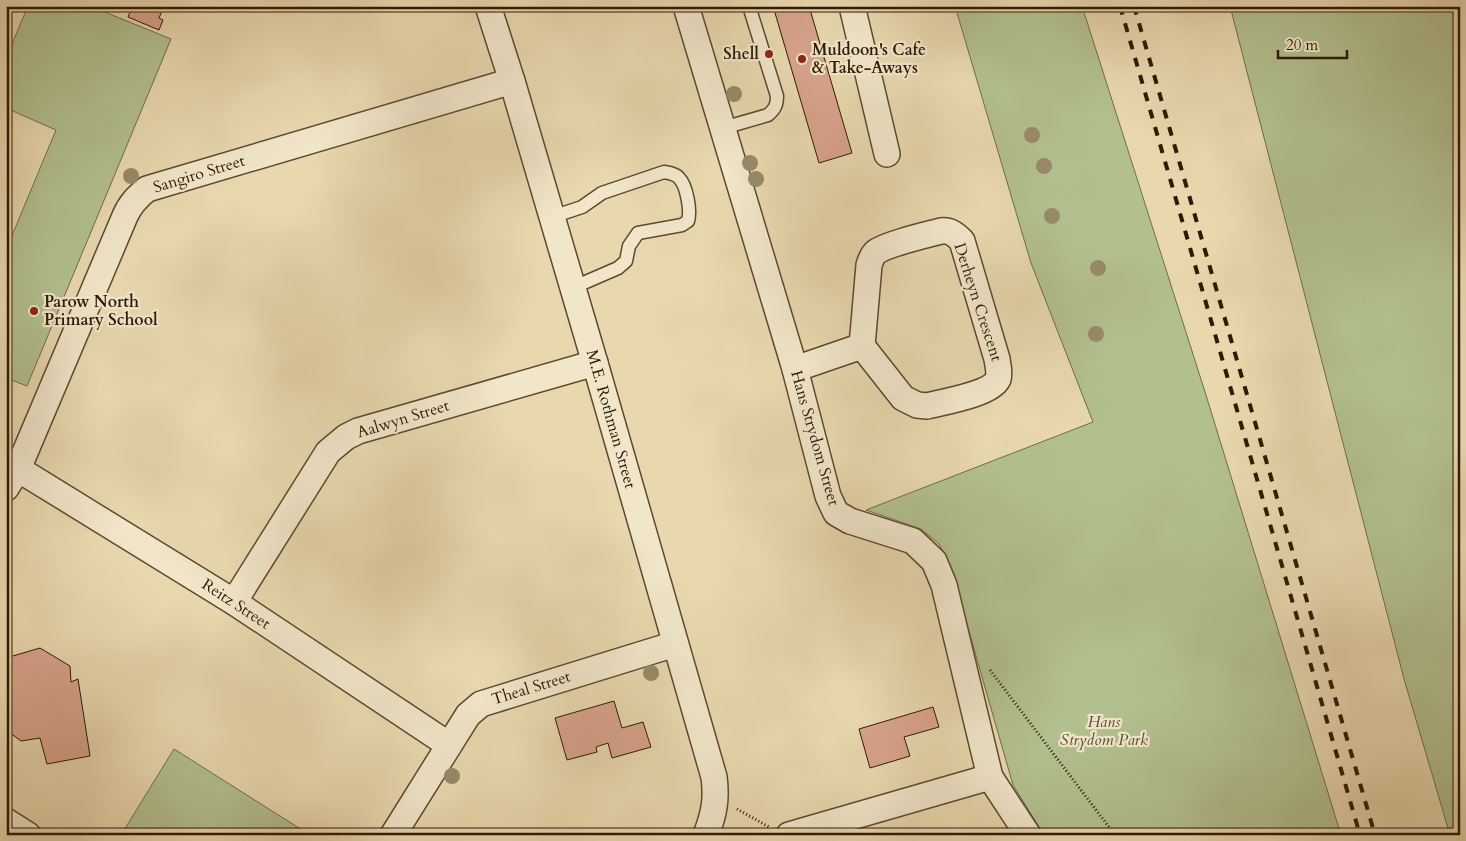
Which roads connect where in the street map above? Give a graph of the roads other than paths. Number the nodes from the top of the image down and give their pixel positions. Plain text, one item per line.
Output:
1 (488, 6) edge
2 (686, 6) edge
3 (852, 6) edge
4 (750, 11) edge
5 (512, 81) junction
6 (723, 128) junction
7 (887, 154) dead end
8 (552, 217) junction
9 (572, 288) junction
10 (862, 346) junction
11 (596, 363) junction
12 (794, 369) junction
13 (12, 478) edge
14 (234, 602) junction
15 (675, 644) junction
16 (449, 745) junction
17 (990, 777) junction
18 (6, 821) edge
19 (782, 832) edge
20 (28, 835) edge
21 (393, 835) edge
22 (706, 835) edge
23 (1028, 835) edge

1 - 5 street, M.E. Rothman Street
2 - 6 street, Hans Strydom Street
3 - 7 street
4 - 6 lane
5 - 8 street, M.E. Rothman Street
5 - 13 street, Sangiro Street
6 - 12 street, Hans Strydom Street
8 - 9 street, M.E. Rothman Street
8 - 9 lane
9 - 11 street, M.E. Rothman Street
10 - 10 street, Derheyn Crescent
10 - 12 street
11 - 14 street, Aalwyn Street
11 - 15 street, M.E. Rothman Street
12 - 17 street, Hans Strydom Street
13 - 14 street, Reitz Street
14 - 16 street, Reitz Street
15 - 16 street, Theal Street
15 - 22 street, M.E. Rothman Street
16 - 21 street, Theal Street
17 - 19 street
17 - 23 street, Hans Strydom Street
18 - 20 street

